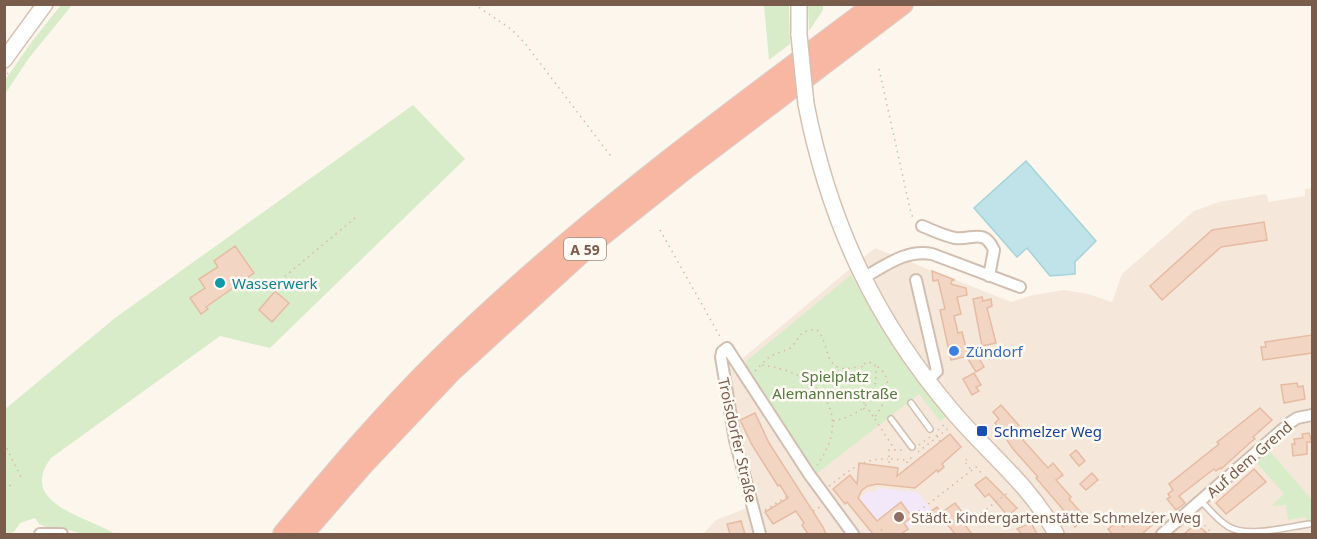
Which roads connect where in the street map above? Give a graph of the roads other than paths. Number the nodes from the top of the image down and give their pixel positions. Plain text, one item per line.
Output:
1 (45, 4) edge
2 (799, 4) edge
3 (875, 4) edge
4 (903, 4) edge
5 (4, 60) edge
6 (922, 226) road end
7 (989, 276) junction
8 (863, 278) junction
9 (916, 280) dead end
10 (1020, 287) dead end
11 (928, 380) junction
12 (911, 403) dead end
13 (1312, 414) edge
14 (891, 419) dead end
15 (932, 431) road end
16 (912, 449) road end
17 (1201, 501) junction
18 (1309, 524) dead end
19 (40, 534) edge
20 (62, 534) edge
21 (282, 534) edge
22 (303, 534) edge
23 (760, 534) edge
24 (853, 534) edge
25 (1056, 534) edge
26 (1162, 534) edge

1 - 5 street
2 - 8 street, bridge
3 - 21 highway, A 59
4 - 22 highway, A 59
6 - 7 street
7 - 8 street
7 - 10 street
8 - 11 street
9 - 11 street
11 - 25 street
12 - 15 lane
13 - 17 street, Auf dem Grend
14 - 16 lane
17 - 18 lane
17 - 26 street, Auf dem Grend
19 - 20 street
23 - 24 street, Troisdorfer Straße

